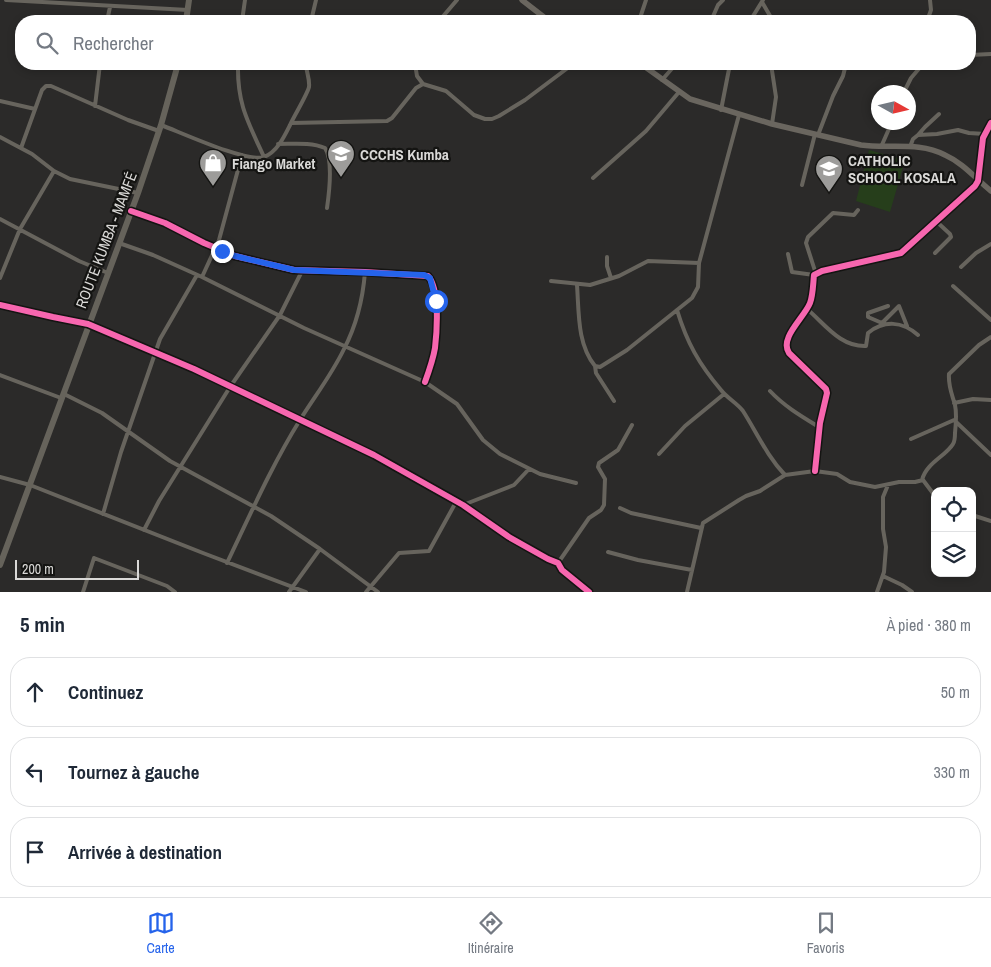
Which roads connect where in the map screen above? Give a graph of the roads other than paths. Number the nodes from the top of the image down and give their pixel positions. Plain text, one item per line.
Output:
1 (6, 0) edge
2 (189, 0) edge
3 (245, 0) edge
4 (316, 0) edge
5 (457, 0) edge
6 (522, 0) edge
7 (646, 0) edge
8 (722, 0) edge
9 (930, 0) edge
10 (763, 1) edge
11 (110, 6) junction
12 (188, 10) junction
13 (108, 15) edge
14 (187, 15) edge
15 (243, 15) edge
16 (312, 15) edge
17 (445, 15) edge
18 (541, 15) edge
19 (641, 15) edge
20 (714, 15) edge
21 (754, 15) edge
22 (770, 15) edge
23 (929, 15) edge
24 (991, 54) edge
25 (976, 55) edge
26 (99, 70) edge
27 (176, 70) edge
28 (238, 70) edge
29 (306, 70) edge
30 (416, 70) edge
31 (565, 70) edge
32 (648, 70) edge
33 (671, 70) edge
34 (729, 70) edge
35 (772, 70) edge
36 (844, 70) edge
37 (917, 70) edge
38 (662, 80) junction
39 (423, 84) junction
40 (908, 85) edge
41 (678, 92) junction
42 (0, 101) edge
43 (95, 106) junction
44 (35, 109) junction
45 (721, 110) junction
46 (939, 114) dead end
47 (738, 115) junction
48 (991, 122) edge
49 (291, 123) junction
50 (772, 124) junction
51 (160, 128) junction
52 (888, 130) edge
53 (985, 134) junction
54 (817, 135) junction
55 (918, 135) junction
56 (0, 137) edge
57 (278, 144) junction
58 (910, 146) junction
59 (881, 147) junction
60 (21, 148) junction
61 (242, 155) junction
62 (264, 157) junction
63 (54, 171) junction
64 (593, 178) dead end
65 (978, 181) junction
66 (802, 185) dead end
67 (991, 191) edge
68 (138, 193) junction
69 (327, 208) dead end
70 (858, 210) dead end
71 (131, 211) junction
72 (0, 219) edge
73 (937, 222) junction
74 (20, 229) junction
75 (119, 243) junction
76 (991, 244) edge
77 (215, 248) junction
78 (936, 253) dead end
79 (788, 254) dead end
80 (607, 257) dead end
81 (699, 263) junction
82 (961, 267) dead end
83 (302, 271) junction
84 (108, 272) junction
85 (365, 272) junction
86 (815, 275) junction
87 (199, 276) junction
88 (0, 278) edge
89 (612, 278) junction
90 (551, 281) dead end
91 (577, 285) junction
92 (953, 286) dead end
93 (0, 305) edge
94 (888, 306) dead end
95 (807, 309) junction
96 (677, 310) junction
97 (280, 315) junction
98 (991, 320) edge
99 (88, 324) junction
100 (881, 324) junction
101 (908, 327) junction
102 (918, 335) dead end
103 (991, 337) edge
104 (346, 347) junction
105 (156, 353) junction
106 (594, 366) junction
107 (0, 375) edge
108 (425, 382) junction
109 (230, 387) junction
110 (770, 390) dead end
111 (724, 394) junction
112 (62, 396) junction
113 (991, 400) edge
114 (614, 401) dead end
115 (954, 403) junction
116 (300, 420) junction
117 (956, 422) junction
118 (632, 425) dead end
119 (819, 427) junction
120 (129, 432) junction
121 (910, 439) dead end
122 (659, 454) dead end
123 (991, 455) edge
124 (181, 467) junction
125 (528, 469) junction
126 (816, 471) junction
127 (785, 475) junction
128 (0, 477) edge
129 (922, 480) junction
130 (576, 484) dead end
131 (30, 485) junction
132 (888, 485) junction
133 (931, 491) edge
134 (456, 502) junction
135 (463, 505) junction
136 (254, 506) junction
137 (620, 508) dead end
138 (103, 514) junction
139 (976, 517) edge
140 (991, 521) edge
141 (701, 528) junction
142 (144, 530) junction
143 (320, 549) junction
144 (608, 552) dead end
145 (558, 562) junction
146 (227, 563) junction
147 (0, 565) edge
148 (692, 570) junction
149 (883, 576) junction
150 (293, 586) junction
151 (371, 587) junction
152 (83, 592) edge
153 (174, 592) edge
154 (289, 592) edge
155 (306, 592) edge
156 (366, 592) edge
157 (378, 592) edge
158 (589, 592) edge
159 (687, 592) edge
160 (876, 592) edge
161 (912, 592) edge

1 - 11 street
2 - 12 highway
3 - 15 street
4 - 16 street
5 - 17 street
6 - 18 main road
7 - 19 street
8 - 20 street
9 - 23 street
10 - 21 street
10 - 22 street
11 - 12 street
11 - 13 street
12 - 14 highway
24 - 25 street
26 - 43 street
27 - 51 highway, ROUTE KUMBA - MAMFÉ
28 - 62 street
29 - 49 street
30 - 39 street
31 - 39 street
32 - 38 main road
33 - 38 street
34 - 45 street
35 - 50 street
36 - 54 street
37 - 40 street
38 - 41 main road
39 - 49 street
41 - 45 main road
41 - 64 street
42 - 44 street
43 - 44 street
43 - 51 street
44 - 60 street
45 - 47 main road
46 - 55 street
47 - 50 main road
47 - 81 street
48 - 53 street
49 - 57 street
50 - 54 main road
51 - 61 street
51 - 68 highway, ROUTE KUMBA - MAMFÉ
52 - 59 street
53 - 55 street
53 - 65 street
54 - 59 main road
54 - 66 street
55 - 58 street
56 - 60 street
57 - 62 street
57 - 69 street
58 - 59 main road
58 - 65 main road
60 - 63 street
61 - 62 street
61 - 77 street
63 - 68 street
63 - 74 street
65 - 67 main road
65 - 73 street
68 - 71 highway, ROUTE KUMBA - MAMFÉ
70 - 86 street
71 - 75 highway, ROUTE KUMBA - MAMFÉ
71 - 77 street
72 - 74 street
73 - 78 street
73 - 86 street
74 - 84 street
74 - 88 street
75 - 84 highway, ROUTE KUMBA - MAMFÉ
75 - 87 street
76 - 82 street
77 - 83 street
77 - 87 street
79 - 86 street
80 - 89 street
81 - 89 street
81 - 96 street
83 - 85 street
83 - 97 street
84 - 99 highway, ROUTE KUMBA - MAMFÉ
85 - 104 street
85 - 108 street
86 - 95 street
87 - 97 street
87 - 105 street
89 - 91 street
90 - 91 street
91 - 106 street
92 - 98 street
93 - 99 street
94 - 100 street
95 - 100 street
95 - 119 street
96 - 106 street
96 - 111 street
97 - 104 street
97 - 109 street
99 - 105 street
99 - 112 highway, ROUTE KUMBA - MAMFÉ
100 - 101 street
100 - 101 street
101 - 102 street
103 - 115 street
104 - 108 street
104 - 116 street
105 - 109 street
105 - 120 street
106 - 114 street
107 - 112 street
108 - 125 street
109 - 116 street
109 - 124 street
110 - 119 street
111 - 122 street
111 - 127 street
112 - 120 street
112 - 131 highway, ROUTE KUMBA - MAMFÉ
113 - 115 street
115 - 117 street
116 - 134 street
116 - 136 street
117 - 121 street
117 - 123 street
117 - 129 street
118 - 145 street
119 - 126 street
120 - 124 street
120 - 138 street
124 - 136 street
124 - 142 street
125 - 130 street
125 - 135 street
126 - 127 street
126 - 132 street
127 - 141 street
128 - 131 street
129 - 132 street
129 - 133 street
131 - 138 street
131 - 147 highway, ROUTE KUMBA - MAMFÉ
132 - 149 street
134 - 135 street
134 - 151 street
135 - 145 street
136 - 143 street
136 - 146 street
137 - 141 street
138 - 142 street
139 - 140 street
141 - 148 street
142 - 146 street
143 - 150 street
143 - 151 street
144 - 148 street
145 - 158 street
146 - 150 street
148 - 159 street
149 - 160 street
149 - 161 street
150 - 154 street
150 - 155 street
151 - 156 street
151 - 157 street
152 - 153 street

